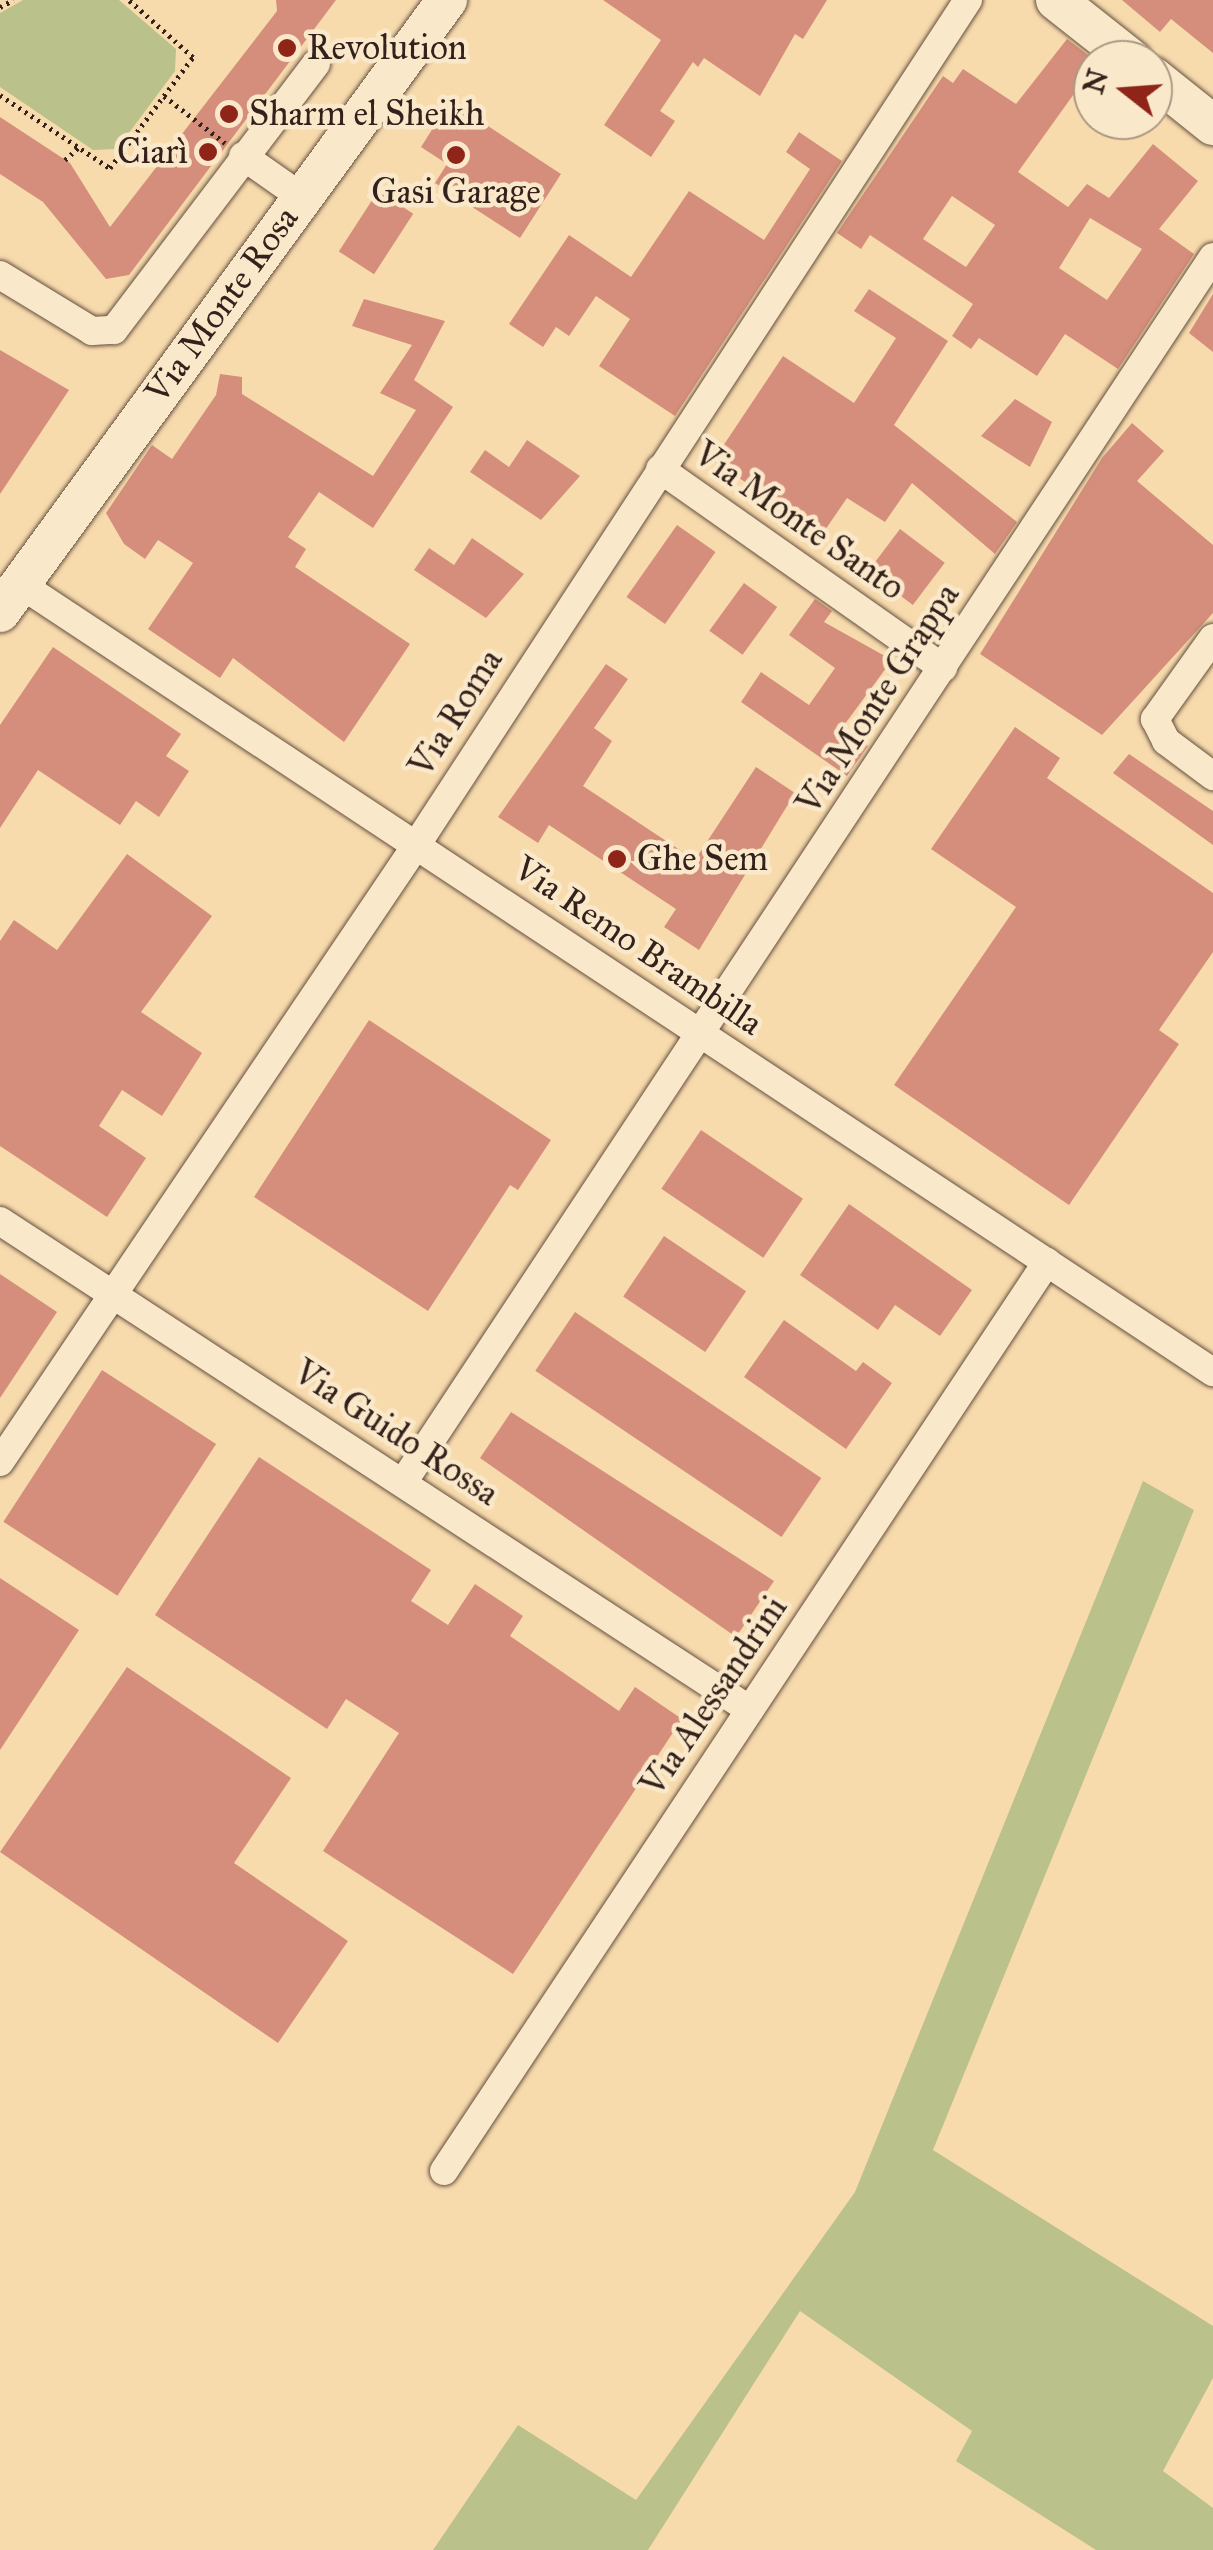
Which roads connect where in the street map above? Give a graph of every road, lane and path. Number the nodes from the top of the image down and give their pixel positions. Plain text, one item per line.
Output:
1 (13, 0) edge
2 (129, 0) edge
3 (446, 0) edge
4 (968, 0) edge
5 (1056, 0) edge
6 (0, 7) edge
7 (1107, 40) edge
8 (316, 64) dead end
9 (1173, 93) edge
10 (0, 94) edge
11 (164, 96) junction
12 (1213, 125) edge
13 (79, 148) junction
14 (237, 152) junction
15 (65, 160) dead end
16 (300, 196) junction
17 (1213, 257) edge
18 (0, 275) edge
19 (660, 470) junction
20 (10, 598) edge
21 (1213, 638) edge
22 (943, 668) junction
23 (1213, 776) edge
24 (418, 844) junction
25 (702, 1033) junction
26 (0, 1220) edge
27 (1047, 1262) junction
28 (108, 1293) junction
29 (1213, 1372) edge
30 (0, 1462) edge
31 (404, 1481) junction
32 (750, 1710) junction
33 (444, 2171) dead end

1 - 6 path
2 - 11 path
3 - 16 street, Via Monte Rosa
4 - 19 street, Via Roma
5 - 7 street
8 - 14 street
9 - 12 street
10 - 13 path
11 - 13 path
11 - 14 path
13 - 15 path
14 - 16 street
14 - 18 street
16 - 20 street, Via Monte Rosa
17 - 22 street, Via Monte Grappa
19 - 22 street, Via Monte Santo
19 - 24 street, Via Roma
20 - 24 street, Via Remo Brambilla
21 - 23 street
22 - 25 street, Via Monte Grappa
24 - 25 street, Via Remo Brambilla
24 - 28 street, Via Roma
25 - 27 street, Via Remo Brambilla
25 - 31 street, Via Monte Grappa
26 - 28 street, Via Guido Rossa
27 - 29 street, Via Remo Brambilla
27 - 32 street, Via Alessandrini
28 - 30 street, Via Roma
28 - 31 street, Via Guido Rossa
31 - 32 street, Via Guido Rossa
32 - 33 street, Via Alessandrini

